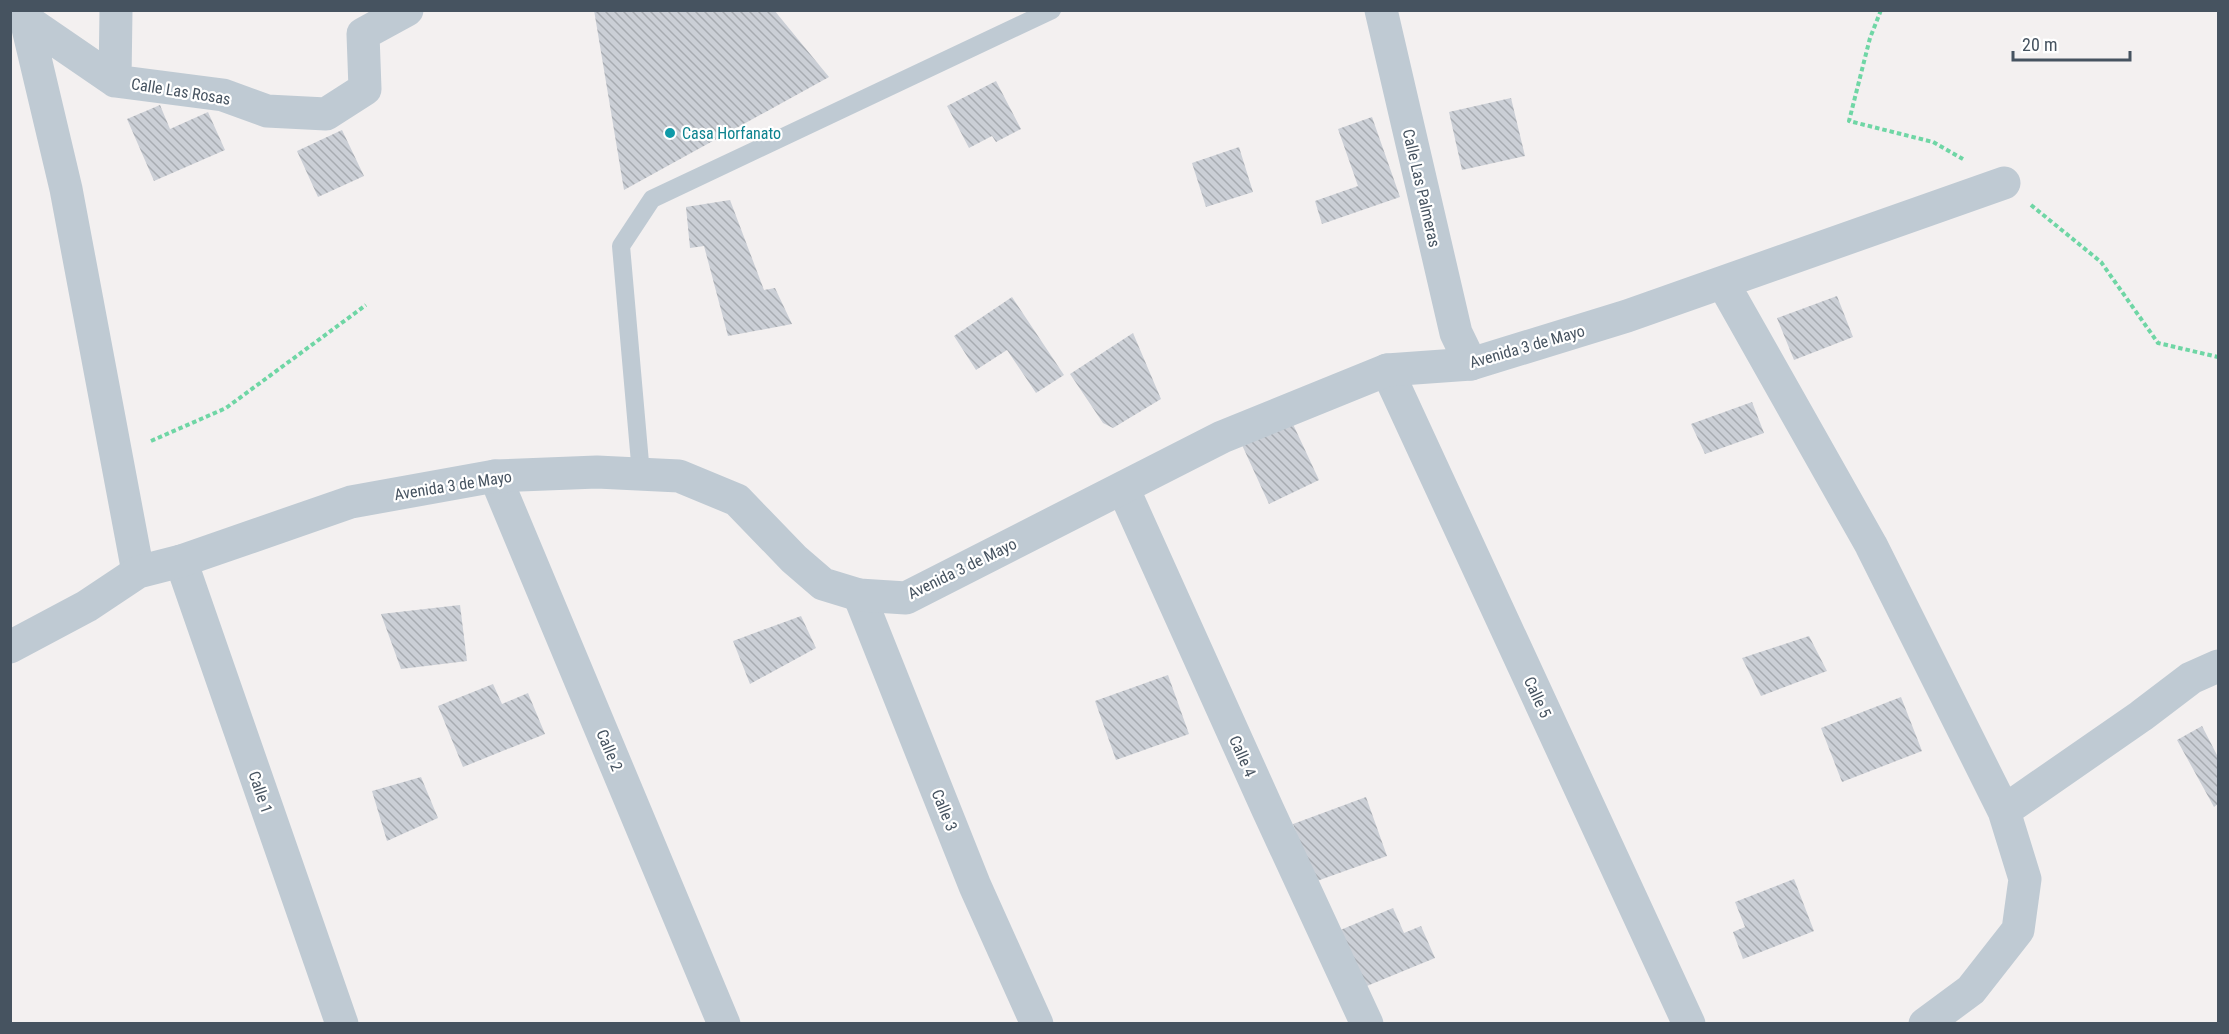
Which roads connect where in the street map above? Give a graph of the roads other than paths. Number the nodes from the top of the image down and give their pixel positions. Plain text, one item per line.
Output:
1 (116, 10) edge
2 (407, 10) edge
3 (1052, 10) edge
4 (1381, 10) edge
5 (18, 17) edge
6 (115, 81) junction
7 (2004, 183) dead end
8 (1723, 283) junction
9 (1471, 364) junction
10 (1387, 370) junction
11 (641, 474) junction
12 (495, 476) junction
13 (1123, 488) junction
14 (181, 561) junction
15 (138, 572) junction
16 (859, 595) junction
17 (10, 647) edge
18 (2218, 666) edge
19 (2004, 811) junction
20 (342, 1023) edge
21 (724, 1023) edge
22 (1037, 1023) edge
23 (1367, 1023) edge
24 (1689, 1023) edge
25 (1926, 1023) edge

1 - 6 street
2 - 6 street, Calle Las Rosas
3 - 11 lane
4 - 9 street, Calle Las Palmeras
5 - 6 street, Calle Las Rosas
5 - 15 street
7 - 8 street, Avenida 3 de Mayo
8 - 9 street, Avenida 3 de Mayo
8 - 19 street
9 - 10 street, Avenida 3 de Mayo
10 - 13 street, Avenida 3 de Mayo
10 - 24 street, Calle 5
11 - 12 street, Avenida 3 de Mayo
11 - 16 street, Avenida 3 de Mayo
12 - 14 street, Avenida 3 de Mayo
12 - 21 street, Calle 2
13 - 16 street, Avenida 3 de Mayo
13 - 23 street, Calle 4
14 - 15 street, Avenida 3 de Mayo
14 - 20 street, Calle 1
15 - 17 street, Avenida 3 de Mayo
16 - 22 street, Calle 3
18 - 19 street
19 - 25 street

